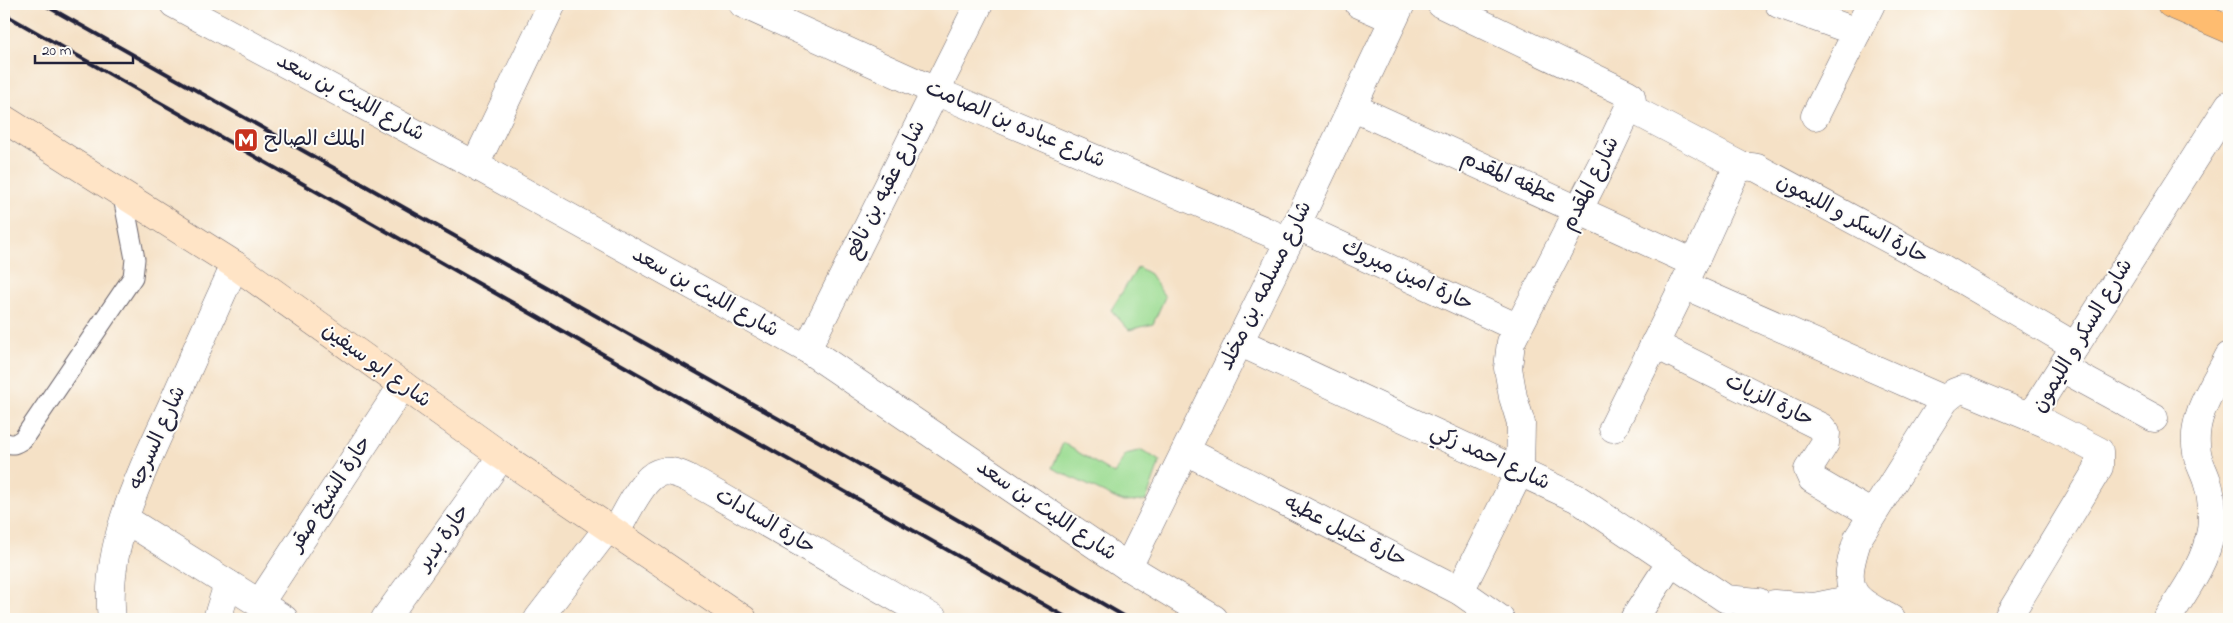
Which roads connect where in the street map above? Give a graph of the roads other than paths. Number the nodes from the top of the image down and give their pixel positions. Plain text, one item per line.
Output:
1 (174, 4) edge
2 (552, 4) edge
3 (743, 4) edge
4 (979, 4) edge
5 (1359, 4) edge
6 (1442, 4) edge
7 (1779, 4) edge
8 (1872, 4) edge
9 (2172, 4) edge
10 (1397, 11) edge
11 (2229, 29) edge
12 (1857, 32) junction
13 (935, 92) junction
14 (2229, 105) edge
15 (1352, 107) junction
16 (1630, 108) junction
17 (1815, 116) dead end
18 (4, 119) edge
19 (475, 165) junction
20 (1743, 167) junction
21 (122, 192) junction
22 (1578, 209) junction
23 (1292, 233) junction
24 (235, 265) junction
25 (1689, 274) junction
26 (1518, 328) junction
27 (1239, 342) junction
28 (1654, 344) junction
29 (807, 349) junction
30 (2068, 356) junction
31 (2229, 356) edge
32 (403, 385) junction
33 (1945, 400) junction
34 (2030, 417) junction
35 (2154, 418) dead end
36 (1613, 428) dead end
37 (4, 442) edge
38 (1186, 451) junction
39 (502, 456) junction
40 (1520, 471) junction
41 (1872, 514) junction
42 (125, 519) junction
43 (612, 530) junction
44 (1671, 562) junction
45 (1128, 567) junction
46 (228, 584) junction
47 (1854, 589) junction
48 (1460, 591) junction
49 (259, 604) junction
50 (108, 611) edge
51 (548, 616) edge
52 (217, 619) edge
53 (284, 619) edge
54 (386, 619) edge
55 (743, 619) edge
56 (934, 619) edge
57 (1214, 619) edge
58 (1500, 619) edge
59 (1634, 619) edge
60 (1891, 619) edge
61 (2007, 619) edge
62 (2167, 619) edge

1 - 19 street, شارع الليث بن سعد
2 - 19 street
3 - 13 street, شارع عباده بن الصامت
4 - 13 street, شارع عقبه بن نافع
5 - 10 street
6 - 16 street
7 - 12 street
8 - 12 street
9 - 11 highway
10 - 15 street, شارع مسلمه بن مخلد
12 - 17 street
13 - 23 street, شارع عباده بن الصامت
13 - 29 street, شارع عقبه بن نافع
14 - 30 street, شارع السكر و الليمون
15 - 22 street, عطفه المقدم
15 - 23 street, شارع مسلمه بن مخلد
16 - 20 street, حارة السكر و الليمون
16 - 22 street, شارع المقدم
18 - 21 street, شارع ابو سيفين
19 - 29 street, شارع الليث بن سعد
20 - 25 street
20 - 30 street, حارة السكر و الليمون
21 - 24 street, شارع ابو سيفين
21 - 37 lane
22 - 25 street, عطفه المقدم
22 - 26 street, شارع المقدم
23 - 26 street, حارة امين مبروك
23 - 27 street, شارع مسلمه بن مخلد
24 - 32 street, شارع ابو سيفين
24 - 42 street, شارع السرجه
25 - 28 street
25 - 33 street
26 - 40 street, شارع المقدم
27 - 38 street, شارع مسلمه بن مخلد
27 - 40 street, شارع احمد زكي
28 - 36 street
28 - 41 street, حارة الزيات
29 - 45 street, شارع الليث بن سعد
30 - 34 street, شارع السكر و الليمون
30 - 35 street, حارة السكر و الليمون
31 - 62 street
32 - 39 street, شارع ابو سيفين
32 - 49 street, حارة الشيخ صقر
33 - 34 street
33 - 41 street
34 - 61 street, شارع السكر و الليمون
38 - 45 street, شارع مسلمه بن مخلد
38 - 48 street, حارة خليل عطيه
39 - 43 street, شارع ابو سيفين
39 - 54 street, حارة بدير
40 - 44 street, شارع احمد زكي
40 - 48 street
41 - 47 street
42 - 46 street
42 - 50 street, شارع السرجه
43 - 51 street, حارة السادات
43 - 55 street, شارع ابو سيفين
43 - 56 street, حارة السادات
44 - 47 street, شارع احمد زكي
44 - 59 street
45 - 57 street, شارع الليث بن سعد
46 - 49 street
46 - 52 street
47 - 60 street
48 - 58 street, حارة خليل عطيه
49 - 53 street

